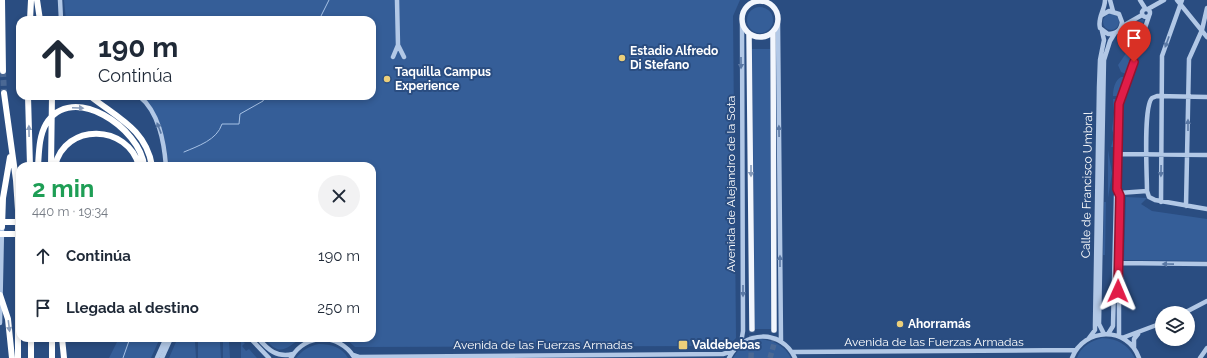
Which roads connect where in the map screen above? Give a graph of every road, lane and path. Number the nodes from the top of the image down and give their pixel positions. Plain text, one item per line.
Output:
1 (2, 0) edge
2 (31, 0) edge
3 (60, 0) edge
4 (397, 0) edge
5 (775, 0) edge
6 (1105, 0) edge
7 (1110, 0) edge
8 (1140, 0) edge
9 (1164, 0) edge
10 (1177, 0) edge
11 (1182, 0) edge
12 (38, 2) edge
13 (746, 3) edge
14 (1181, 6) junction
15 (774, 8) junction
16 (1207, 8) edge
17 (1113, 11) junction
18 (1149, 11) junction
19 (1102, 14) junction
20 (30, 16) edge
21 (40, 16) edge
22 (61, 16) edge
23 (1121, 16) junction
24 (1131, 22) junction
25 (742, 24) junction
26 (778, 24) junction
27 (1121, 27) junction
28 (1202, 30) junction
29 (1102, 31) junction
30 (773, 32) junction
31 (1115, 33) junction
32 (749, 34) junction
33 (1207, 37) edge
34 (398, 45) junction
35 (393, 57) dead end
36 (404, 57) dead end
37 (3, 71) dead end
38 (4, 93) dead end
39 (1162, 97) junction
40 (1188, 97) junction
41 (1207, 97) edge
42 (28, 100) edge
43 (52, 100) edge
44 (95, 100) edge
45 (143, 100) edge
46 (131, 127) junction
47 (80, 136) junction
48 (11, 153) junction
49 (1118, 154) junction
50 (1147, 154) junction
51 (1161, 154) junction
52 (1188, 154) junction
53 (1207, 155) edge
54 (30, 162) edge
55 (38, 162) edge
56 (51, 162) edge
57 (57, 162) edge
58 (61, 162) edge
59 (137, 162) edge
60 (143, 162) edge
61 (147, 162) edge
62 (151, 162) edge
63 (165, 162) edge
64 (16, 180) edge
65 (1147, 191) junction
66 (1119, 193) junction
67 (1161, 202) junction
68 (1186, 206) junction
69 (1207, 209) edge
70 (16, 222) edge
71 (1, 224) edge
72 (0, 234) edge
73 (16, 234) edge
74 (1118, 263) junction
75 (1207, 264) edge
76 (0, 295) edge
77 (1207, 301) edge
78 (1195, 307) edge
79 (1, 313) edge
80 (0, 323) edge
81 (1155, 327) edge
82 (752, 329) tunnel mouth
83 (774, 330) tunnel mouth
84 (1141, 332) junction
85 (1106, 334) junction
86 (1121, 337) junction
87 (1089, 338) junction
88 (18, 342) edge
89 (31, 342) edge
90 (52, 342) edge
91 (62, 342) edge
92 (164, 342) edge
93 (169, 342) edge
94 (254, 342) edge
95 (262, 342) edge
96 (308, 342) edge
97 (338, 342) edge
98 (781, 342) junction
99 (741, 343) junction
100 (1134, 348) junction
101 (1207, 348) edge
102 (1076, 350) junction
103 (733, 351) junction
104 (792, 352) junction
105 (292, 356) edge
106 (354, 356) edge
107 (12, 358) edge
108 (18, 358) edge
109 (31, 358) edge
110 (52, 358) edge
111 (64, 358) edge
112 (157, 358) edge
113 (162, 358) edge
114 (269, 358) edge
115 (729, 358) edge
116 (795, 358) edge
117 (1072, 358) edge
118 (1139, 358) edge
119 (1200, 358) edge

1 - 37 highway
2 - 20 highway
3 - 22 street
4 - 34 street
5 - 15 main road
6 - 19 street
7 - 17 street
8 - 18 street
9 - 18 street
10 - 14 street
11 - 14 street
12 - 21 highway
13 - 15 main road
13 - 25 main road
14 - 28 street
14 -> 39 street
15 - 26 main road
16 - 28 street
17 - 19 street
17 - 23 street
18 - 24 street
18 - 49 street
19 - 29 street
23 - 24 street
23 - 27 street
24 - 27 street
25 - 32 main road
25 -> 99 street, Avenida de Alejandro de la Sota
26 - 30 main road
98 -> 26 street
27 - 31 street
28 - 33 street
28 - 40 street
29 - 31 street
29 - 87 street, Calle de Francisco Umbral
30 - 32 main road
30 - 83 main road
31 - 85 street, Calle de Francisco Umbral
32 -> 82 main road, Avenida de Alejandro de la Sota
34 - 35 street
34 - 36 street
38 - 48 highway
39 - 40 street
39 - 50 street
39 - 51 street
40 - 41 street
52 -> 40 street
54 -> 42 highway
43 - 56 highway
44 - 46 highway
63 -> 45 street
46 - 61 highway
46 - 62 highway
47 - 57 highway
47 - 58 highway
47 - 59 highway
48 - 64 highway
48 - 71 highway
49 - 50 street
49 - 66 street
50 - 51 street
50 - 65 street
51 - 52 street
51 -> 67 street
52 - 53 street
52 - 68 street
55 -> 60 highway
65 - 66 street
65 - 67 street
66 - 74 street
66 - 85 street
67 - 68 street
68 - 69 street
70 - 71 highway
71 - 79 street
72 - 73 highway
75 -> 74 street
74 - 86 street
76 -> 107 highway
77 - 78 street
79 - 80 street
81 - 84 street
84 - 86 street
84 - 100 street
85 - 86 street
85 - 87 street
86 - 100 street
87 - 102 street
88 - 108 highway
89 - 109 highway
90 - 110 highway
91 - 111 highway
92 - 112 street
93 - 113 street
94 - 114 street
95 - 105 street
96 - 105 street
97 - 106 street
98 - 99 street
98 - 104 street
99 - 103 street
100 - 118 street
101 - 119 street
102 - 104 street, Avenida de las Fuerzas Armadas
102 - 117 street
103 - 106 street, Avenida de las Fuerzas Armadas
103 - 115 street
104 - 116 street

